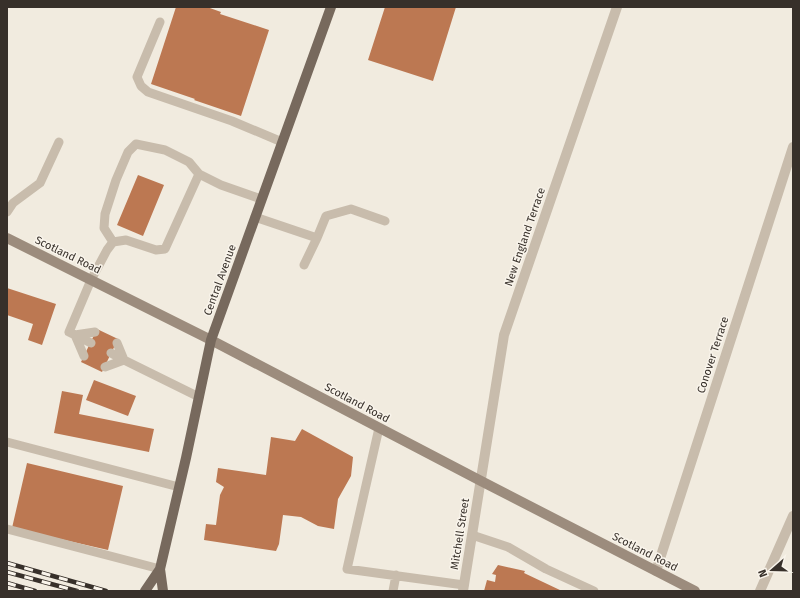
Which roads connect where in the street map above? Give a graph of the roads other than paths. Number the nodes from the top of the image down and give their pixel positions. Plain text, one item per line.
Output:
1 (331, 7) edge
2 (617, 7) edge
3 (160, 22) dead end
4 (58, 142) dead end
5 (282, 142) junction
6 (793, 146) edge
7 (199, 174) junction
8 (261, 199) junction
9 (7, 212) edge
10 (255, 217) junction
11 (385, 221) dead end
12 (7, 238) edge
13 (317, 238) junction
14 (113, 242) junction
15 (304, 265) dead end
16 (91, 280) junction
17 (95, 332) dead end
18 (75, 334) junction
19 (211, 340) junction
20 (91, 343) dead end
21 (117, 343) dead end
22 (111, 353) dead end
23 (84, 356) dead end
24 (124, 360) junction
25 (105, 367) dead end
26 (199, 397) junction
27 (379, 428) junction
28 (7, 442) edge
29 (481, 481) junction
30 (179, 487) junction
31 (793, 516) edge
32 (7, 529) edge
33 (472, 535) junction
34 (160, 568) junction
35 (656, 571) junction
36 (396, 575) junction
37 (464, 588) edge
38 (144, 591) edge
39 (163, 591) edge
40 (393, 591) edge
41 (594, 591) edge
42 (695, 591) edge
43 (760, 591) edge

1 - 5 main road, Central Avenue
2 - 29 street, New England Terrace
3 - 5 lane
4 - 9 lane
5 - 8 main road, Central Avenue
6 - 35 street, Conover Terrace
7 - 8 lane
7 - 14 lane
7 - 14 lane
8 - 10 main road, Central Avenue
10 - 13 lane
10 - 19 main road, Central Avenue
11 - 13 lane
12 - 16 main road, Scotland Road
13 - 15 lane
14 - 16 lane
16 - 18 lane
16 - 19 main road, Scotland Road
17 - 18 lane
18 - 20 lane
18 - 23 lane
19 - 26 main road, Central Avenue
19 - 27 main road, Scotland Road
21 - 24 lane
22 - 24 lane
24 - 25 lane
24 - 26 lane
26 - 30 main road, Central Avenue
27 - 29 main road, Scotland Road
27 - 36 lane
28 - 30 lane
29 - 33 street, Mitchell Street
29 - 35 main road, Scotland Road
30 - 34 main road, Central Avenue
31 - 43 street
32 - 34 lane
33 - 37 street, Mitchell Street
33 - 41 lane
34 - 38 main road, Central Avenue
34 - 39 main road, Central Avenue
35 - 42 main road, Scotland Road
36 - 37 lane
36 - 40 lane

